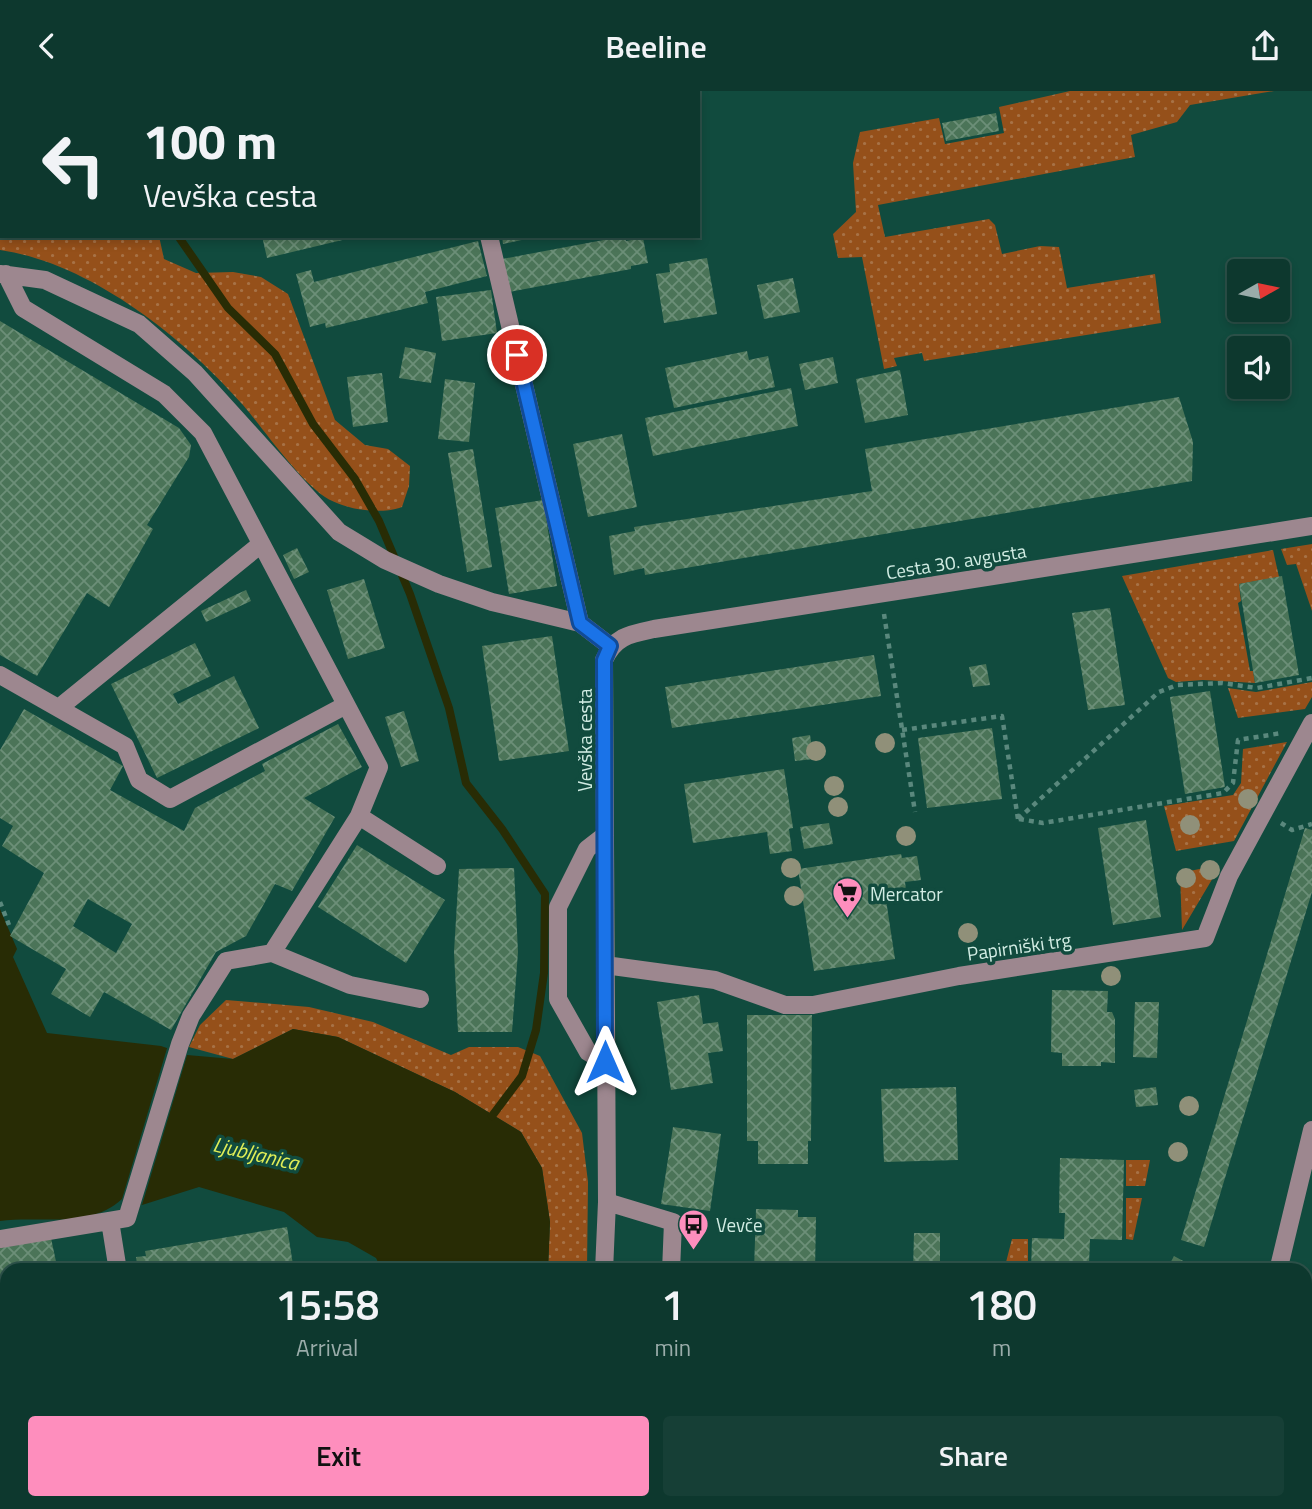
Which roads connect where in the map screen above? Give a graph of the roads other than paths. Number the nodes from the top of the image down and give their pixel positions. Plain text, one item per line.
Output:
1 (489, 238) edge
2 (3, 274) edge
3 (1312, 526) edge
4 (261, 544) junction
5 (580, 623) junction
6 (610, 646) junction
7 (0, 675) edge
8 (346, 705) junction
9 (60, 707) junction
10 (1310, 726) edge
11 (359, 816) junction
12 (605, 835) junction
13 (436, 866) dead end
14 (272, 953) junction
15 (605, 965) junction
16 (420, 999) dead end
17 (605, 1062) junction
18 (1312, 1130) edge
19 (607, 1202) junction
20 (110, 1221) junction
21 (0, 1239) edge
22 (117, 1263) edge
23 (604, 1263) edge
24 (671, 1263) edge
25 (1280, 1263) edge

1 - 5 street
2 - 4 street
2 - 5 street
3 - 6 street, Cesta 30. avgusta
4 - 8 street
4 - 9 street
5 - 6 street
6 - 12 street, Vevška cesta
7 - 9 street
8 - 9 street
8 - 11 street
10 - 15 street, Papirniški trg
11 - 13 street
11 - 14 street
12 - 15 street, Vevška cesta
12 - 17 street
14 - 16 street
14 - 20 street
15 - 17 street, Vevška cesta
17 - 19 street, Vevška cesta
18 - 25 street
19 - 23 street, Vevška cesta
19 - 24 street
20 - 21 street
20 - 22 street

